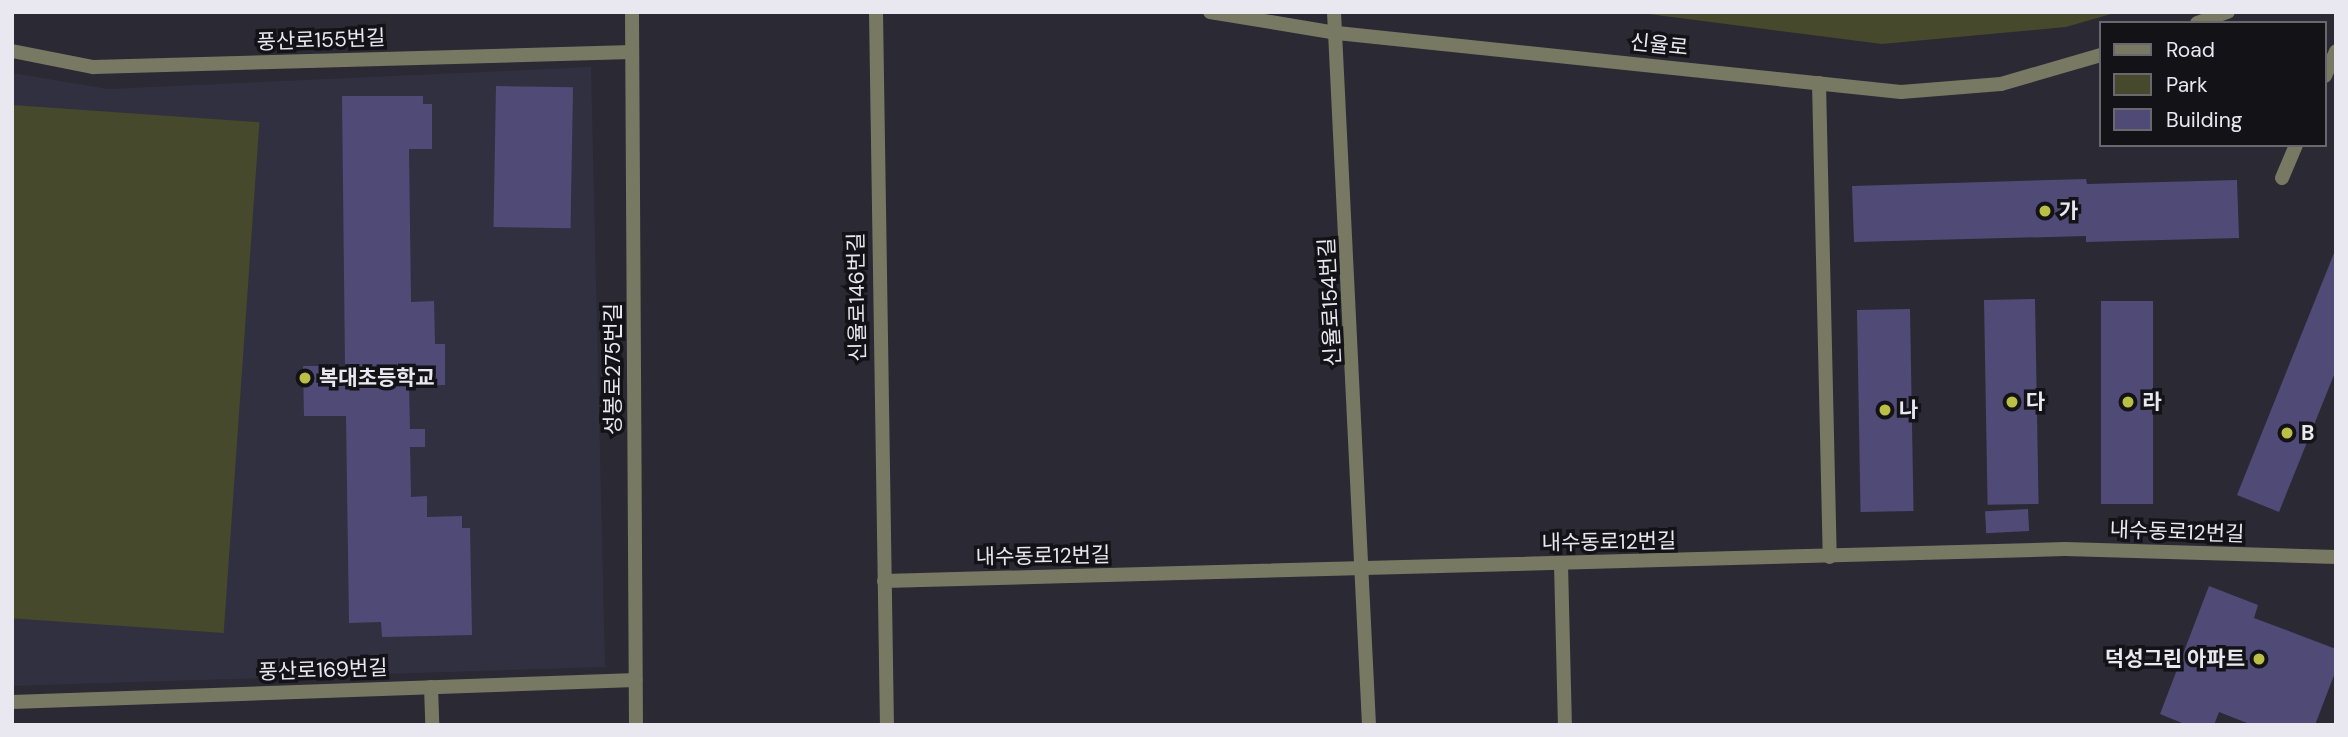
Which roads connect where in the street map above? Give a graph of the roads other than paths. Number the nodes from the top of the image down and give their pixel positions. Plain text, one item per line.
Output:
1 (632, 12) edge
2 (876, 12) edge
3 (1210, 12) edge
4 (1334, 12) edge
5 (2228, 12) edge
6 (2203, 21) edge
7 (1337, 33) junction
8 (12, 51) edge
9 (2336, 51) edge
10 (632, 52) junction
11 (2100, 55) edge
12 (2327, 71) edge
13 (1818, 83) junction
14 (2295, 147) edge
15 (2282, 178) dead end
16 (1830, 556) junction
17 (2336, 557) edge
18 (1561, 564) junction
19 (1365, 569) junction
20 (884, 581) junction
21 (636, 680) junction
22 (431, 687) junction
23 (12, 702) edge
24 (432, 725) edge
25 (636, 725) edge
26 (887, 725) edge
27 (1369, 725) edge
28 (1565, 725) edge

1 - 10 street, 성봉로275번길
2 - 20 street, 신율로146번길
3 - 7 street, 신율로
4 - 7 street, 신율로154번길
5 - 6 street
7 - 13 street, 신율로
7 - 19 street, 신율로154번길
8 - 10 street, 풍산로155번길
9 - 12 street
10 - 21 street, 성봉로275번길
11 - 13 street, 신율로
13 - 16 street
14 - 15 street
16 - 17 street, 내수동로12번길
16 - 18 street, 내수동로12번길
18 - 19 street, 내수동로12번길
18 - 28 street
19 - 20 street, 내수동로12번길
19 - 27 street, 신율로154번길
20 - 26 street, 신율로146번길
21 - 22 street, 풍산로169번길
21 - 25 street, 성봉로275번길
22 - 23 street, 풍산로169번길
22 - 24 street

